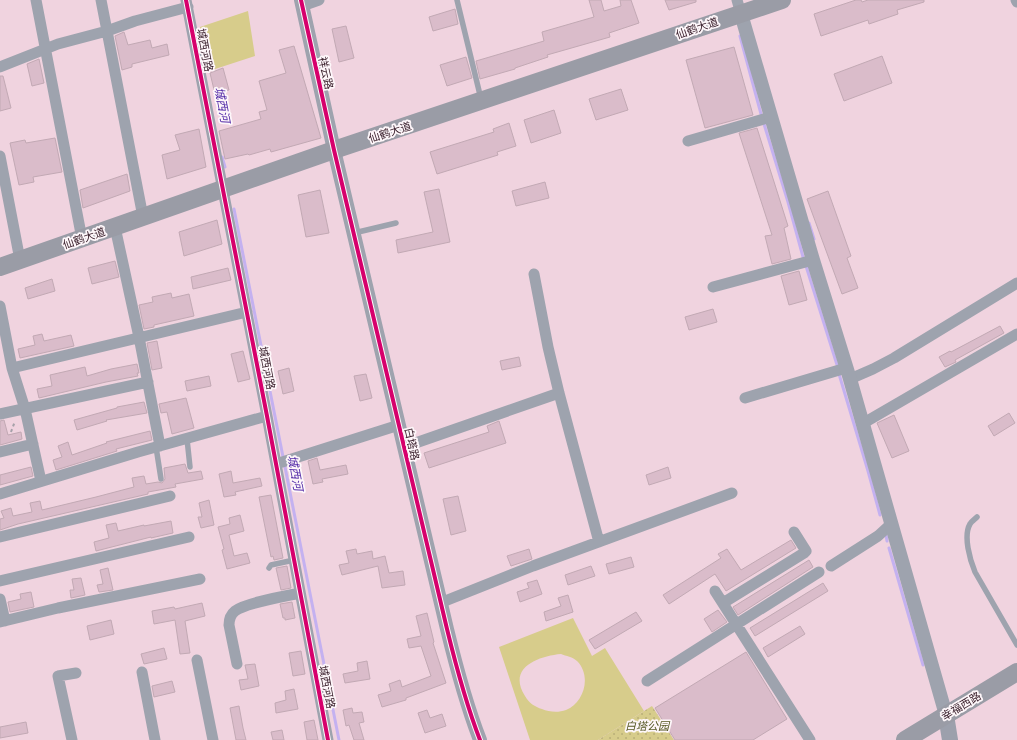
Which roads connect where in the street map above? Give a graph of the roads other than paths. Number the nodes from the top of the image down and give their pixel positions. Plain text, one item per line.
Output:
1 (36, 0) edge
2 (101, 0) edge
3 (319, 0) edge
4 (457, 0) edge
5 (782, 0) edge
6 (187, 3) edge
7 (301, 3) edge
8 (739, 7) edge
9 (107, 31) junction
10 (46, 49) junction
11 (0, 67) edge
12 (482, 101) junction
13 (771, 117) junction
14 (688, 141) dead end
15 (334, 150) junction
16 (0, 156) edge
17 (222, 190) junction
18 (143, 217) junction
19 (396, 223) dead end
20 (115, 227) junction
21 (354, 233) junction
22 (82, 239) junction
23 (20, 260) junction
24 (813, 260) junction
25 (0, 267) edge
26 (534, 274) dead end
27 (1017, 283) edge
28 (713, 287) dead end
29 (0, 306) edge
30 (247, 312) junction
31 (1017, 334) edge
32 (139, 337) junction
33 (12, 368) junction
34 (852, 376) junction
35 (148, 382) junction
36 (559, 393) junction
37 (746, 398) dead end
38 (25, 409) junction
39 (0, 414) edge
40 (267, 416) junction
41 (866, 421) junction
42 (399, 426) junction
43 (187, 439) junction
44 (33, 444) junction
45 (158, 446) junction
46 (404, 447) junction
47 (0, 452) edge
48 (282, 462) junction
49 (190, 467) dead end
50 (161, 479) dead end
51 (41, 481) junction
52 (732, 493) dead end
53 (0, 494) edge
54 (170, 496) dead end
55 (977, 517) dead end
56 (891, 524) junction
57 (794, 532) dead end
58 (0, 536) edge
59 (189, 537) dead end
60 (599, 542) junction
61 (294, 560) junction
62 (831, 566) dead end
63 (269, 568) dead end
64 (819, 572) dead end
65 (200, 579) dead end
66 (0, 581) edge
67 (716, 591) dead end
68 (300, 593) junction
69 (0, 599) edge
70 (440, 603) junction
71 (724, 604) junction
72 (2, 621) edge
73 (736, 624) junction
74 (1017, 645) edge
75 (197, 660) dead end
76 (236, 664) dead end
77 (142, 672) dead end
78 (1017, 672) edge
79 (76, 673) dead end
80 (648, 681) dead end
81 (946, 715) junction
82 (72, 740) edge
83 (155, 740) edge
84 (213, 740) edge
85 (328, 740) edge
86 (480, 740) edge
87 (810, 740) edge
88 (905, 740) edge
89 (950, 740) edge

1 - 10 street
2 - 9 street
3 - 7 street
4 - 12 lane
5 - 8 main road, 仙鹤大道
6 - 9 street
6 - 17 street, 城西河路
7 - 15 street, 祥云路
8 - 12 main road, 仙鹤大道
8 - 13 street
9 - 10 street
9 - 18 street
10 - 11 street
10 - 22 street
12 - 15 main road, 仙鹤大道
13 - 14 street
13 - 24 street
15 - 17 main road, 仙鹤大道
15 - 21 street, 白塔路
16 - 23 street
17 - 18 main road, 仙鹤大道
17 - 30 street, 城西河路
18 - 20 main road, 仙鹤大道
19 - 21 lane
20 - 22 main road, 仙鹤大道
20 - 32 street
21 - 42 street, 白塔路
22 - 23 main road, 仙鹤大道
23 - 25 main road, 仙鹤大道
24 - 28 street
24 - 34 street
26 - 36 street
27 - 34 street
29 - 33 street
30 - 32 street
30 - 40 street, 城西河路
31 - 41 street
32 - 33 street
32 - 35 street
33 - 38 street
34 - 37 street
34 - 41 street
35 - 38 street
35 - 45 street
36 - 46 street
36 - 60 street
38 - 39 street
38 - 44 street
40 - 43 street
40 - 48 street, 城西河路
41 - 56 street
42 - 46 street, 白塔路
42 - 48 street
43 - 45 street
43 - 49 lane
44 - 47 street
44 - 51 street
45 - 50 lane
45 - 51 street
46 - 70 street, 白塔路
48 - 61 street, 城西河路
51 - 53 street
52 - 60 street
54 - 58 street
55 - 74 lane
56 - 62 street
56 - 81 street
57 - 71 street
59 - 66 street
60 - 70 street
61 - 63 lane
61 - 68 street, 城西河路
64 - 73 street
65 - 72 street
67 - 71 street
68 - 76 street
68 - 85 street, 城西河路
69 - 72 street
70 - 86 street, 白塔路
71 - 73 street
73 - 80 street
73 - 87 street
75 - 84 street
77 - 83 street
78 - 81 main road, 幸福西路
79 - 82 street
81 - 88 main road, 幸福西路
81 - 89 main road

